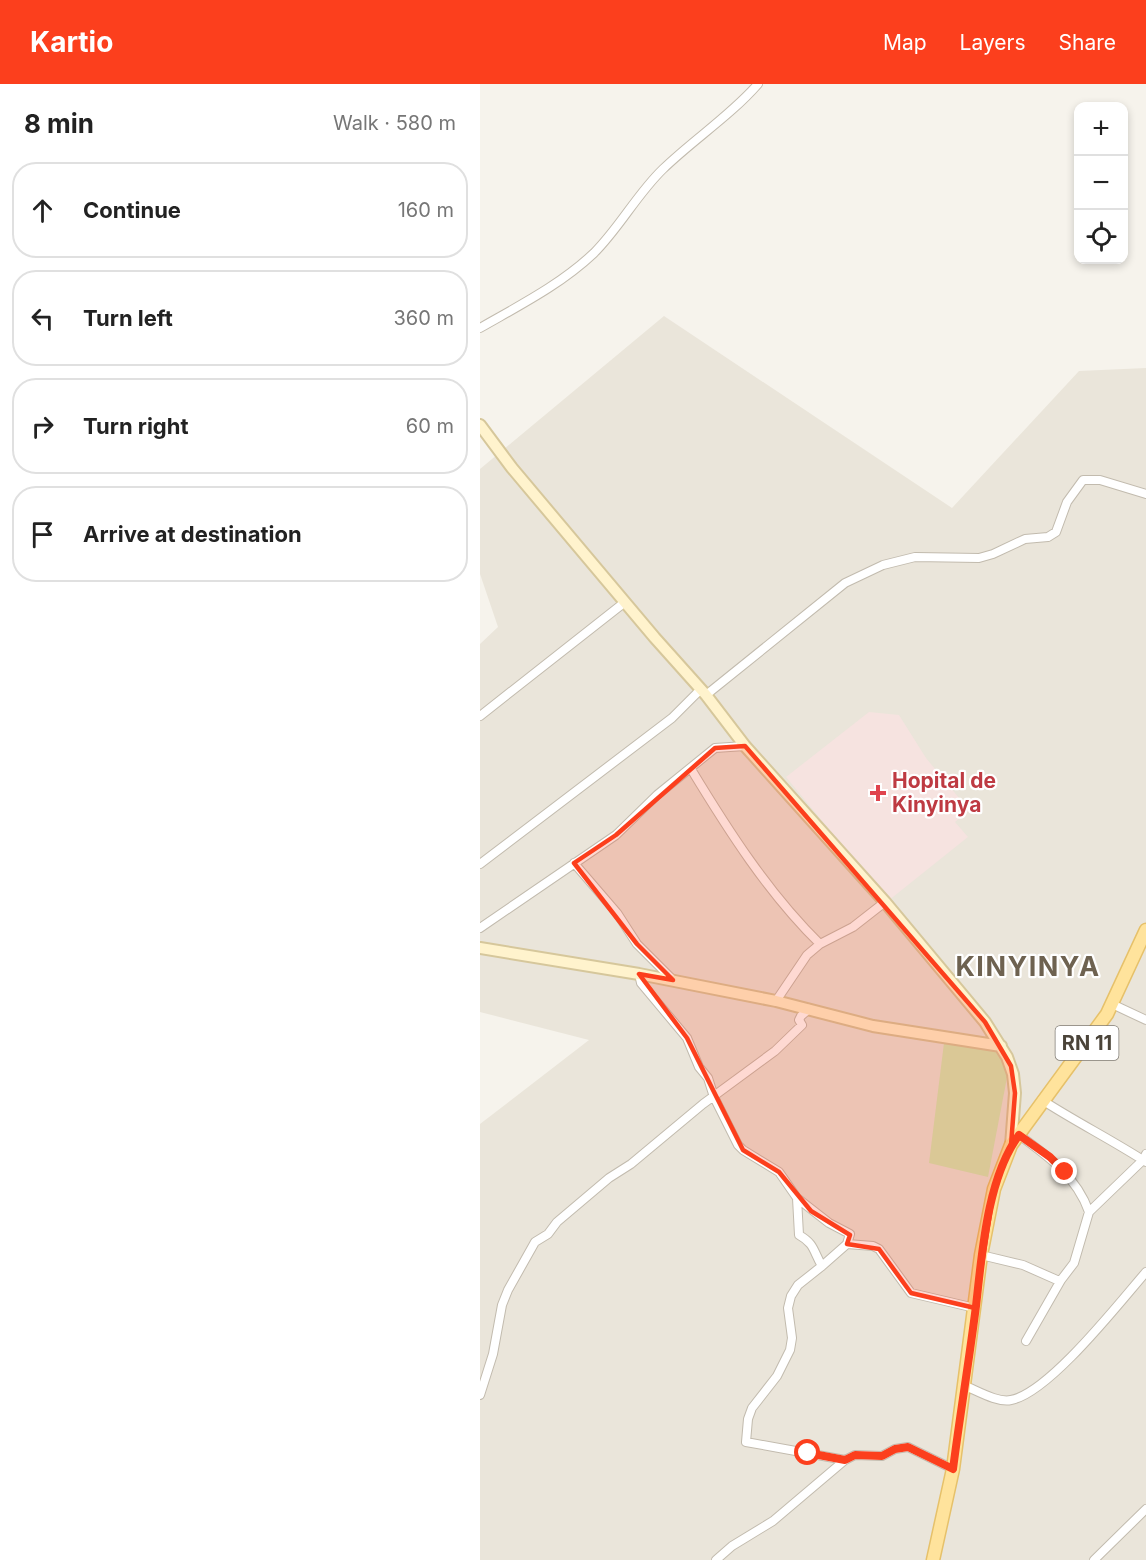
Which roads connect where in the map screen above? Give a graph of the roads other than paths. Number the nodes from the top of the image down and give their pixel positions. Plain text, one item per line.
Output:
1 (758, 84) edge
2 (480, 328) edge
3 (480, 425) edge
4 (1146, 494) edge
5 (625, 602) junction
6 (704, 692) junction
7 (480, 716) edge
8 (745, 746) junction
9 (691, 769) junction
10 (574, 863) junction
11 (480, 864) edge
12 (885, 902) junction
13 (480, 928) edge
14 (1146, 930) edge
15 (820, 944) junction
16 (481, 947) edge
17 (639, 974) junction
18 (673, 981) junction
19 (776, 1001) junction
20 (1112, 1004) junction
21 (809, 1010) junction
22 (1146, 1020) edge
23 (1000, 1046) junction
24 (714, 1097) junction
25 (1042, 1100) junction
26 (1015, 1140) junction
27 (1145, 1159) edge
28 (797, 1198) junction
29 (1089, 1212) junction
30 (847, 1244) junction
31 (981, 1255) junction
32 (822, 1266) junction
33 (1146, 1272) edge
34 (1061, 1280) junction
35 (975, 1308) junction
36 (1026, 1341) dead end
37 (963, 1385) junction
38 (480, 1395) edge
39 (845, 1460) junction
40 (953, 1469) junction
41 (1146, 1509) edge
42 (716, 1560) edge
43 (933, 1560) edge
44 (1094, 1560) edge

1 - 2 street
3 - 5 main road
4 - 6 street
5 - 6 main road
5 - 7 street
6 - 8 main road
6 - 11 street
8 - 9 street
8 - 12 main road
9 - 10 street
9 - 15 street
10 - 13 street
10 - 18 street
12 - 15 street
12 - 23 main road
14 - 20 main road, RN 11
15 - 19 street
16 - 17 main road
17 - 18 main road
17 - 24 street
18 - 19 main road
19 - 21 main road
20 - 22 street
20 - 25 main road, RN 11
21 - 23 main road
21 - 24 street
23 - 26 main road
24 - 28 street
24 - 38 street
25 - 26 main road, RN 11
25 - 27 street
26 - 29 street
26 - 31 main road, RN 11
27 - 29 street
28 - 30 street
28 - 32 street
29 - 34 street
30 - 32 street
30 - 35 street
31 - 34 street
31 - 35 main road, RN 11
32 - 39 street
33 - 37 street
34 - 36 street
35 - 37 main road, RN 11
37 - 40 main road, RN 11
39 - 40 street
39 - 42 street
40 - 43 main road, RN 11
41 - 44 street

